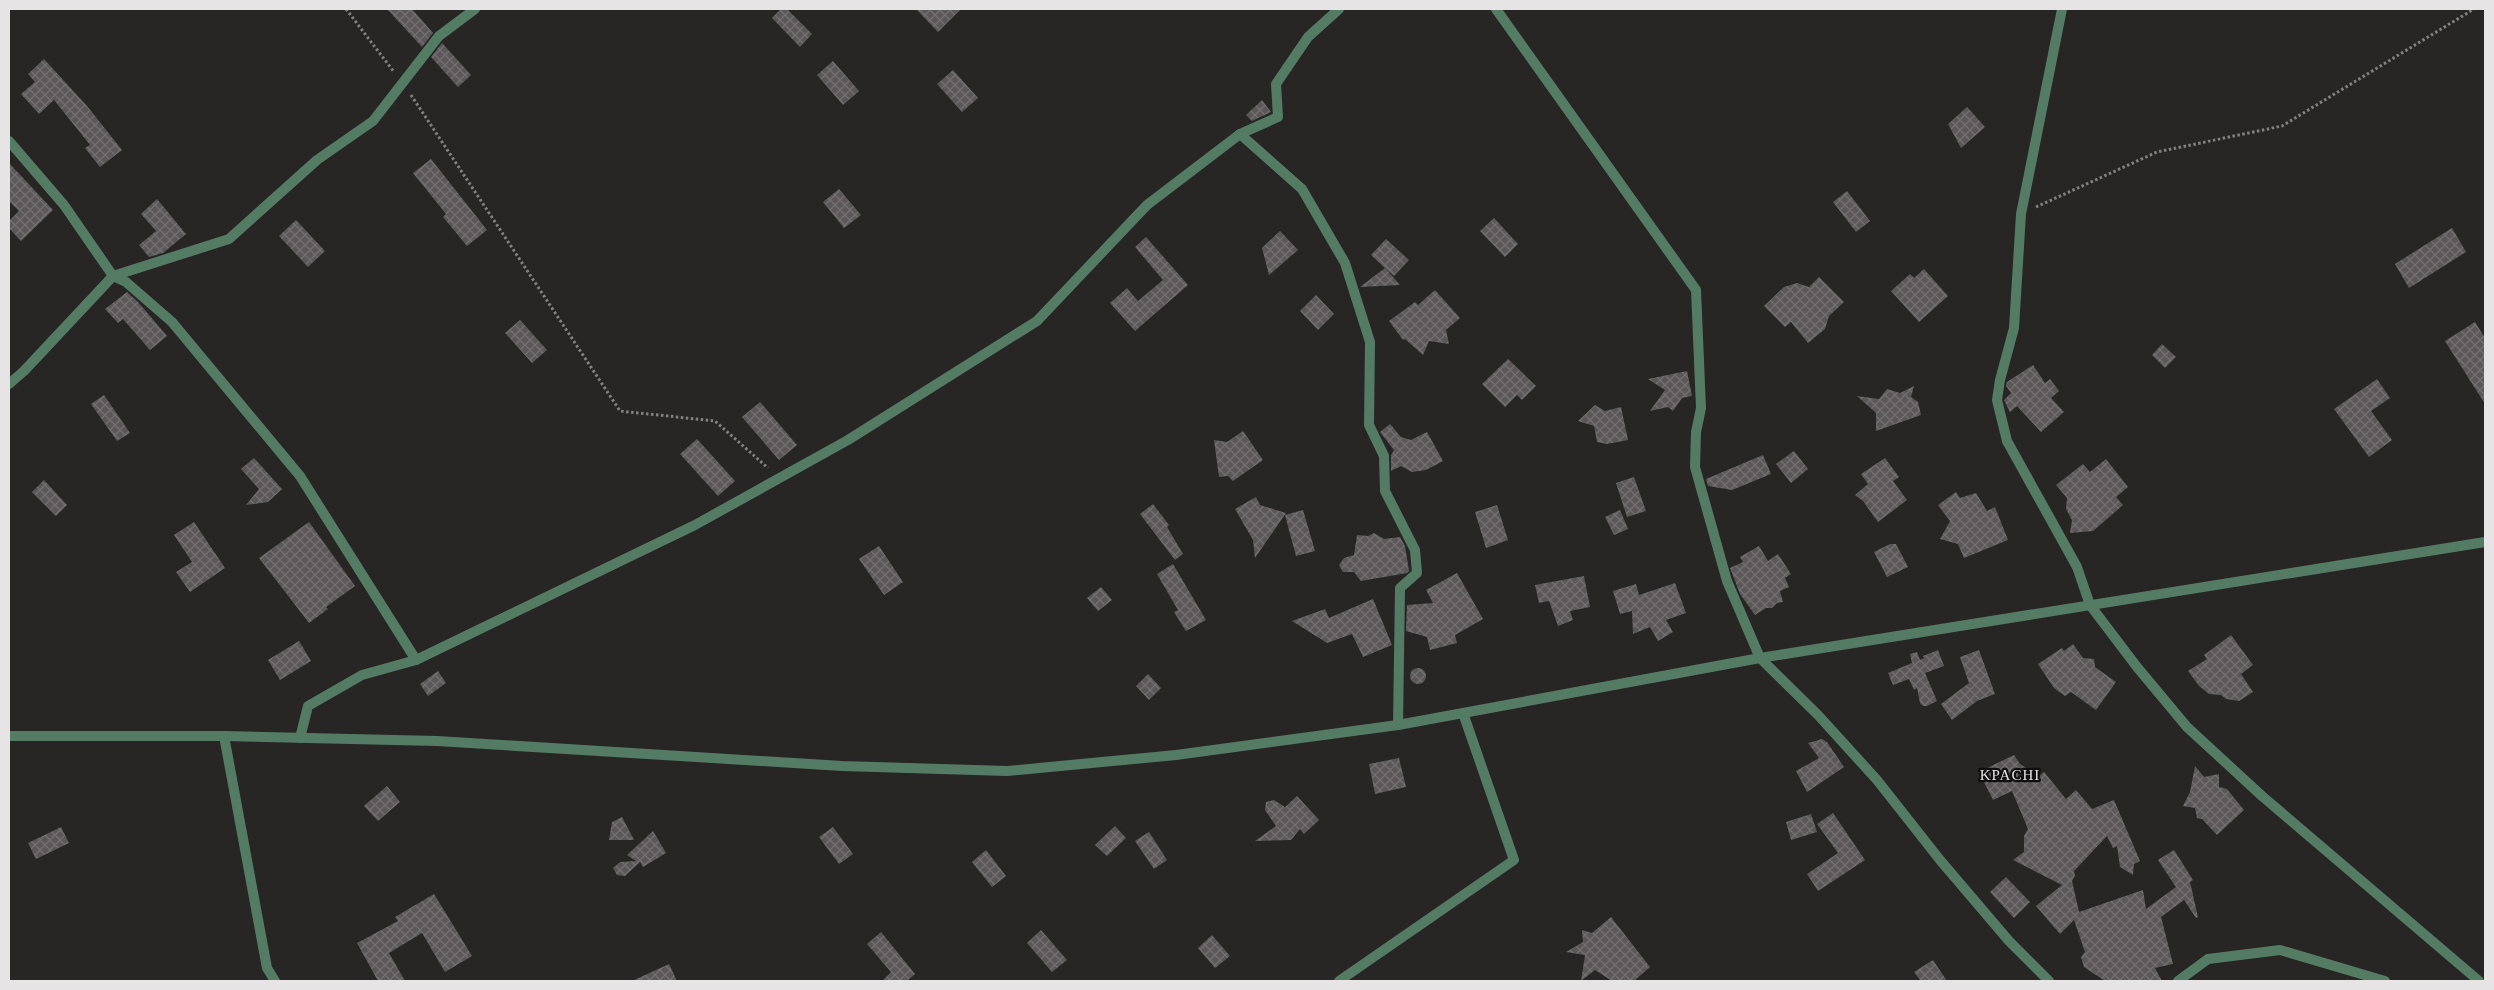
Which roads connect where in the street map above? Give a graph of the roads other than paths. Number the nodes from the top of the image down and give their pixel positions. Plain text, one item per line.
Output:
1 (476, 9) edge
2 (1339, 9) edge
3 (1496, 9) edge
4 (2062, 9) edge
5 (1240, 134) junction
6 (9, 141) edge
7 (113, 276) junction
8 (9, 384) edge
9 (2485, 542) edge
10 (2090, 605) junction
11 (1760, 658) junction
12 (416, 660) junction
13 (1463, 713) junction
14 (1398, 725) junction
15 (9, 736) edge
16 (224, 736) junction
17 (300, 738) junction
18 (275, 981) edge
19 (1339, 981) edge
20 (2049, 981) edge
21 (2178, 981) edge
22 (2385, 981) edge
23 (2479, 981) edge

1 - 7 street
2 - 5 street
3 - 11 street
4 - 10 street
5 - 12 street
5 - 14 street
6 - 7 street
7 - 8 street
7 - 12 street
9 - 10 street
10 - 11 street
10 - 23 street
11 - 13 street
11 - 20 street
12 - 17 street
13 - 14 street
13 - 19 street
14 - 17 street
15 - 16 street
16 - 17 street
16 - 18 street
21 - 22 street

